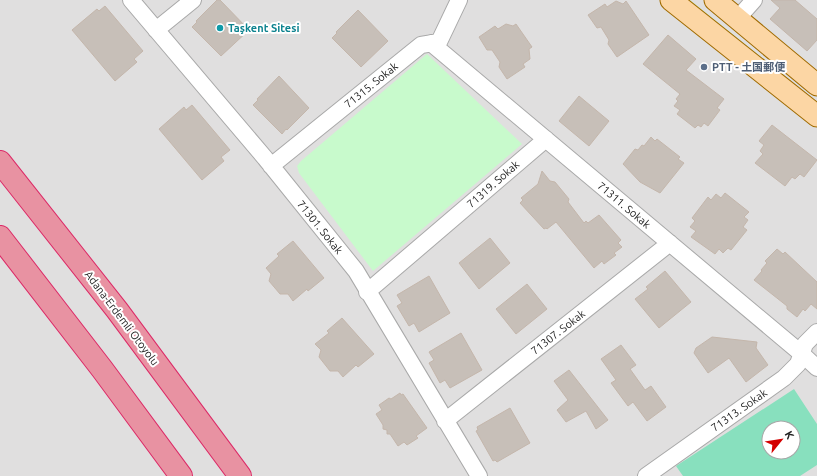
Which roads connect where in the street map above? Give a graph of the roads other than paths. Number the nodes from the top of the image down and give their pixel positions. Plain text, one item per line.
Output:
1 (131, 0) edge
2 (192, 0) edge
3 (459, 0) edge
4 (671, 0) edge
5 (715, 0) edge
6 (754, 0) edge
7 (738, 18) junction
8 (156, 30) junction
9 (431, 43) junction
10 (817, 84) edge
11 (817, 116) edge
12 (546, 139) junction
13 (0, 162) edge
14 (271, 166) junction
15 (0, 238) edge
16 (670, 243) junction
17 (368, 292) junction
18 (817, 332) edge
19 (802, 354) junction
20 (817, 368) edge
21 (445, 421) junction
22 (663, 471) edge
23 (181, 476) edge
24 (240, 476) edge
25 (479, 476) edge
26 (646, 476) edge

1 - 8 street, 71301. Sokak
2 - 8 street
3 - 9 street, 71315. Sokak
4 - 11 main road
5 - 7 main road
6 - 7 street
7 - 10 main road
8 - 14 street, 71301. Sokak
9 - 12 street, 71311. Sokak
9 - 14 street, 71315. Sokak
12 - 16 street, 71311. Sokak
12 - 17 street, 71319. Sokak
13 - 24 highway, Adana-Erdemli Otoyolu
14 - 17 street, 71301. Sokak
15 - 23 highway
16 - 19 street, 71311. Sokak
16 - 21 street, 71307. Sokak
17 - 21 street, 71301. Sokak
18 - 19 street, 71313. Sokak
19 - 20 street, 71311. Sokak
19 - 22 street, 71313. Sokak
21 - 25 street, 71301. Sokak
22 - 26 street, 71313. Sokak

